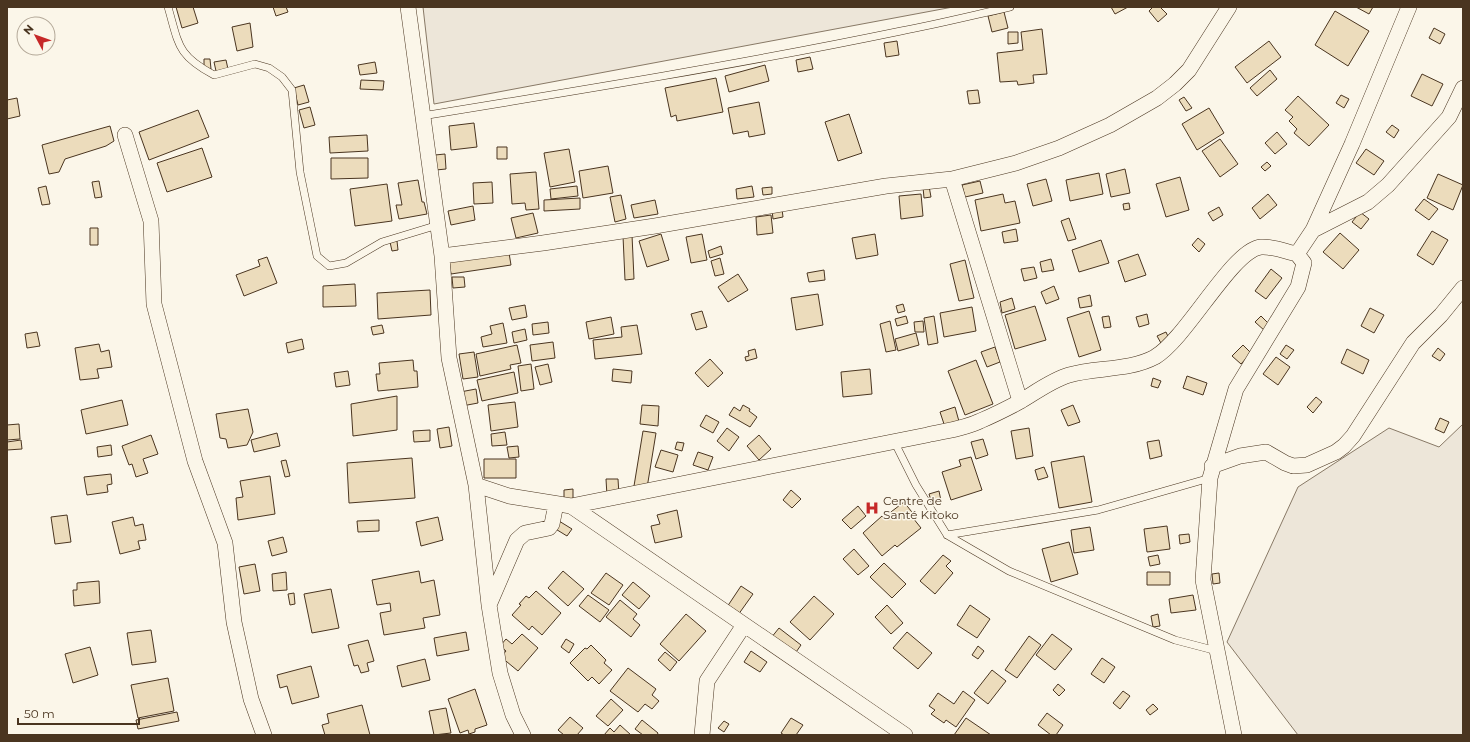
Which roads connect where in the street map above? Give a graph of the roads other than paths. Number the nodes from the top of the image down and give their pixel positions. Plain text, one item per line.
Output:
1 (168, 7) edge
2 (408, 7) edge
3 (1010, 7) edge
4 (1229, 7) edge
5 (1409, 7) edge
6 (1463, 88) edge
7 (422, 116) junction
8 (125, 135) dead end
9 (952, 179) junction
10 (438, 225) junction
11 (1313, 230) junction
12 (1297, 254) junction
13 (442, 256) junction
14 (1463, 288) edge
15 (1020, 401) junction
16 (894, 441) junction
17 (1211, 472) junction
18 (476, 485) junction
19 (556, 504) junction
20 (571, 506) junction
21 (947, 536) junction
22 (489, 606) junction
23 (744, 625) junction
24 (1217, 651) junction
25 (264, 735) edge
26 (523, 735) edge
27 (702, 735) edge
28 (905, 735) edge
29 (1234, 735) edge

1 - 10 lane
2 - 7 street
3 - 7 lane
4 - 9 street
5 - 11 street
6 - 11 street
7 - 10 street
8 - 25 street
9 - 13 street
9 - 15 street
10 - 13 street
11 - 12 street
12 - 15 street
12 - 17 street
13 - 18 street
14 - 17 street
15 - 16 street
16 - 20 street
16 - 21 lane
17 - 21 lane
17 - 24 street
18 - 19 street
18 - 22 street
19 - 20 street
19 - 22 street
20 - 23 street
21 - 24 lane
22 - 26 street
23 - 27 street
23 - 28 street
24 - 29 street

